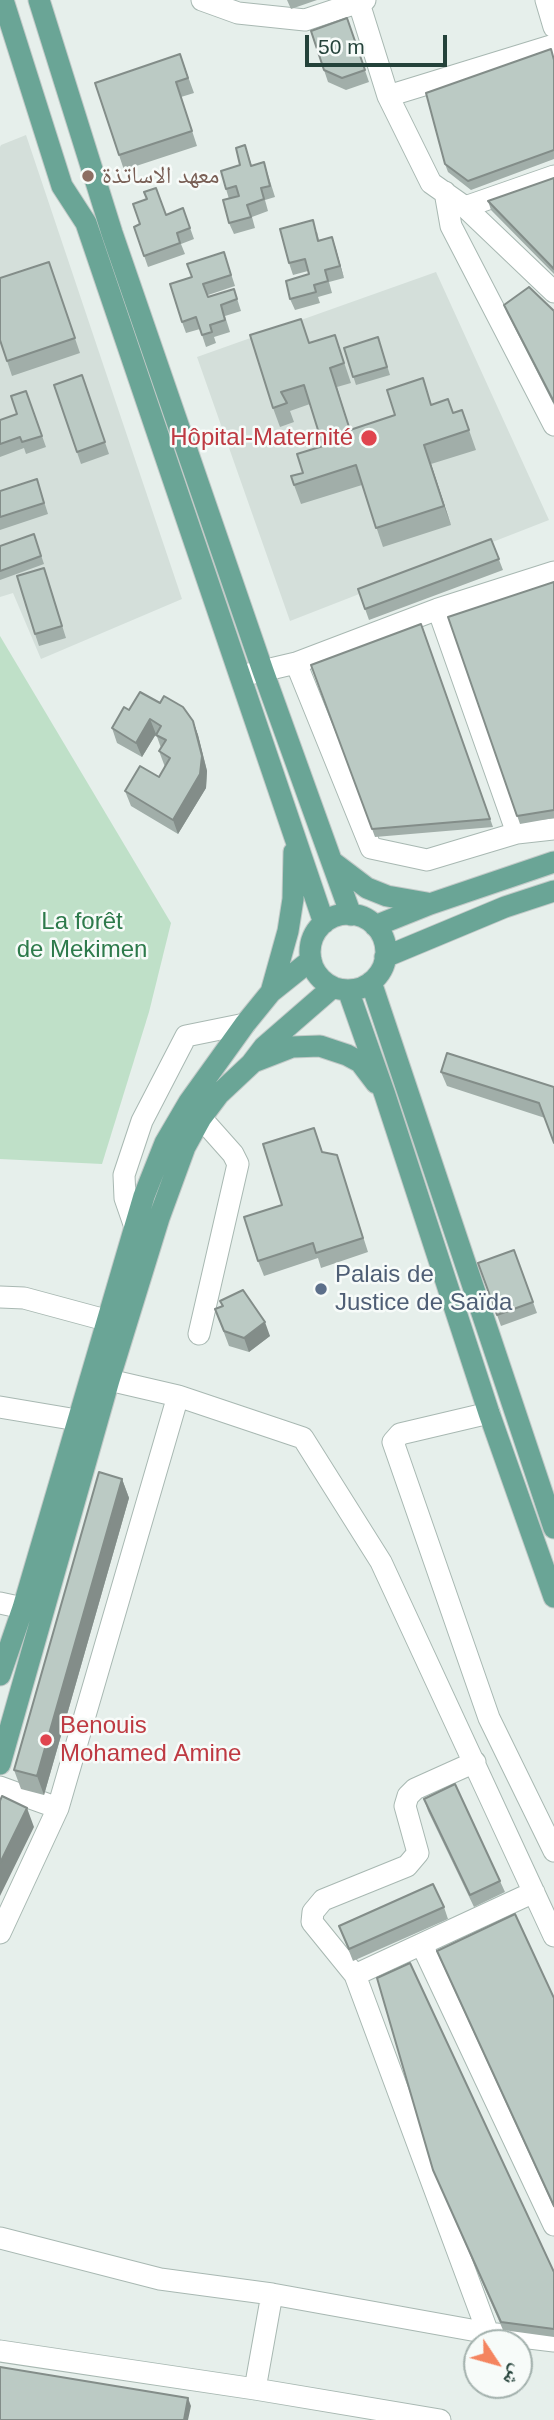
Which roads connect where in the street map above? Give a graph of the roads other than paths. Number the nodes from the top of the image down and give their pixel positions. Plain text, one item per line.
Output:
1 (3, 0) edge
2 (16, 0) edge
3 (26, 0) edge
4 (39, 0) edge
5 (202, 0) edge
6 (260, 0) edge
7 (546, 0) edge
8 (361, 1) edge
9 (274, 17) junction
10 (554, 27) edge
11 (554, 45) edge
12 (388, 96) junction
13 (554, 176) edge
14 (445, 192) junction
15 (465, 207) junction
16 (86, 223) junction
17 (111, 233) junction
18 (554, 292) edge
19 (554, 425) edge
20 (554, 572) edge
21 (438, 610) junction
22 (296, 663) junction
23 (263, 671) junction
24 (239, 676) junction
25 (554, 829) edge
26 (517, 832) junction
27 (294, 836) junction
28 (332, 862) junction
29 (554, 862) edge
30 (554, 891) edge
31 (430, 904) junction
32 (351, 915) junction
33 (324, 923) junction
34 (375, 926) junction
35 (385, 957) junction
36 (311, 960) junction
37 (371, 982) junction
38 (341, 989) junction
39 (271, 992) junction
40 (245, 1024) junction
41 (251, 1063) junction
42 (385, 1095) junction
43 (201, 1118) junction
44 (135, 1227) junction
45 (0, 1281) edge
46 (0, 1297) edge
47 (24, 1297) junction
48 (0, 1312) edge
49 (117, 1323) junction
50 (199, 1334) dead end
51 (109, 1380) junction
52 (178, 1396) junction
53 (0, 1407) edge
54 (489, 1412) junction
55 (77, 1420) junction
56 (554, 1528) edge
57 (554, 1597) edge
58 (0, 1603) edge
59 (23, 1608) junction
60 (0, 1675) edge
61 (475, 1762) junction
62 (0, 1764) edge
63 (0, 1787) edge
64 (58, 1808) junction
65 (554, 1851) edge
66 (534, 1892) junction
67 (0, 1933) edge
68 (554, 1936) edge
69 (422, 1945) junction
70 (355, 1975) junction
71 (554, 2225) edge
72 (0, 2238) edge
73 (272, 2294) junction
74 (466, 2329) edge
75 (487, 2329) edge
76 (533, 2338) edge
77 (554, 2341) edge
78 (0, 2351) edge
79 (255, 2389) junction
80 (440, 2420) edge

1 - 16 main road
2 - 16 main road
3 - 17 main road
4 - 17 main road
5 - 9 street
6 - 9 street
7 - 10 street
8 - 9 street
8 - 12 street
11 - 12 street
12 - 14 street
13 - 15 street
14 - 15 street
14 - 19 street
15 - 18 street
16 - 24 main road
17 - 23 main road
20 - 21 street
21 - 22 street
21 - 26 street
22 - 23 street
22 - 26 street
23 - 24 street
23 - 28 main road
24 - 27 main road
25 - 26 street
27 - 33 main road
27 - 39 main road
28 - 31 main road
28 - 32 main road
29 - 31 main road
30 - 35 main road
31 - 34 main road
32 - 33 main road
32 - 34 main road
33 - 36 main road
34 - 35 main road
35 - 37 main road
36 - 38 main road
36 - 39 main road
37 - 38 main road
37 - 56 main road
38 - 41 main road
38 - 42 main road
39 - 40 main road
40 - 44 main road
40 - 44 street
41 - 42 main road
41 - 43 main road
42 - 54 main road
43 - 49 main road
43 - 50 street
44 - 49 main road
45 - 47 street
46 - 47 street
47 - 48 street
47 - 49 street
49 - 51 main road
49 - 55 main road
51 - 52 street
51 - 62 main road
52 - 61 street
52 - 64 street
53 - 55 street
54 - 57 main road
54 - 65 street
55 - 59 main road
58 - 59 street
59 - 60 main road
61 - 66 street
61 - 70 street
63 - 64 street
64 - 67 street
66 - 68 street
66 - 69 street
69 - 70 street
69 - 71 street
70 - 75 street
72 - 73 street
73 - 74 street
73 - 79 street
76 - 77 street
78 - 79 street
79 - 80 street

